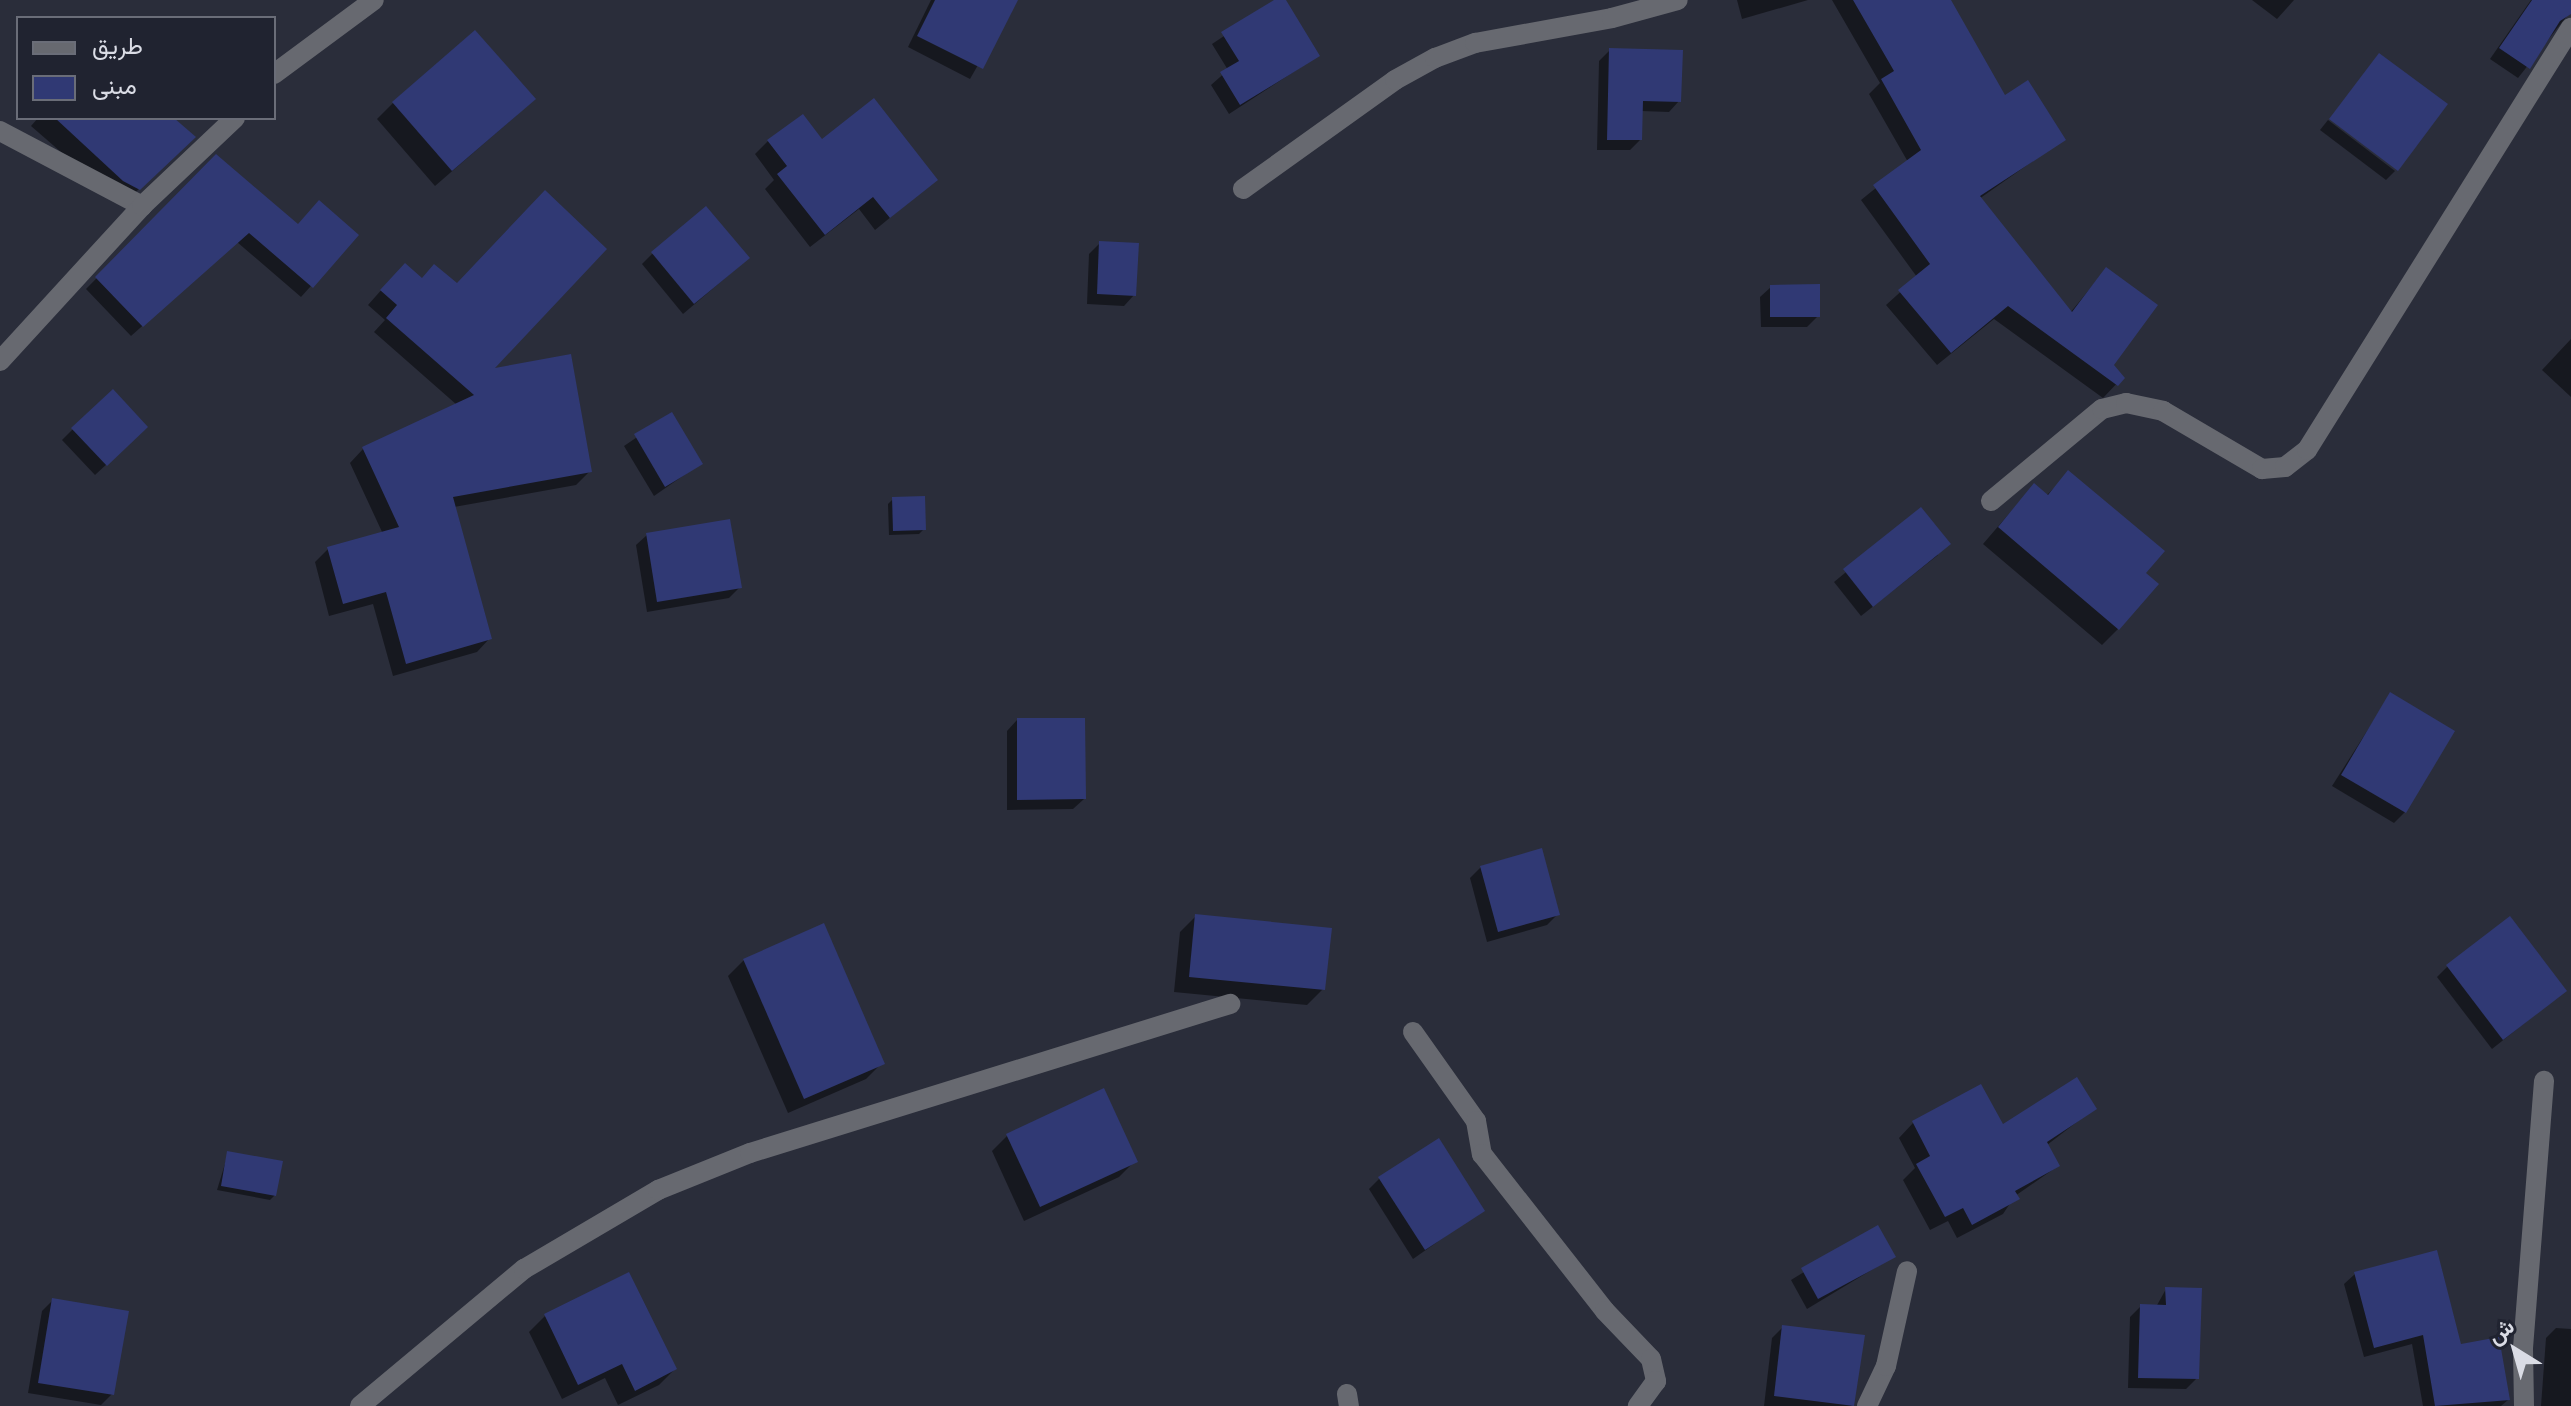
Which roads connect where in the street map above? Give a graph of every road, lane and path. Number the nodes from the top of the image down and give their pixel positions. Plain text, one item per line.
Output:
1 (374, 0) edge
2 (1678, 0) edge
3 (2571, 28) edge
4 (276, 73) edge
5 (233, 120) edge
6 (0, 131) edge
7 (1243, 189) dead end
8 (142, 206) junction
9 (0, 361) edge
10 (1991, 501) dead end
11 (1230, 1004) dead end
12 (1413, 1032) dead end
13 (2544, 1081) dead end
14 (1907, 1271) dead end
15 (360, 1406) edge
16 (1638, 1406) edge
17 (1867, 1406) edge
18 (2524, 1406) edge

1 - 4 street
2 - 7 street
3 - 10 street
5 - 8 street
6 - 8 street
8 - 9 street
11 - 15 street
12 - 16 street
13 - 18 street
14 - 17 street

